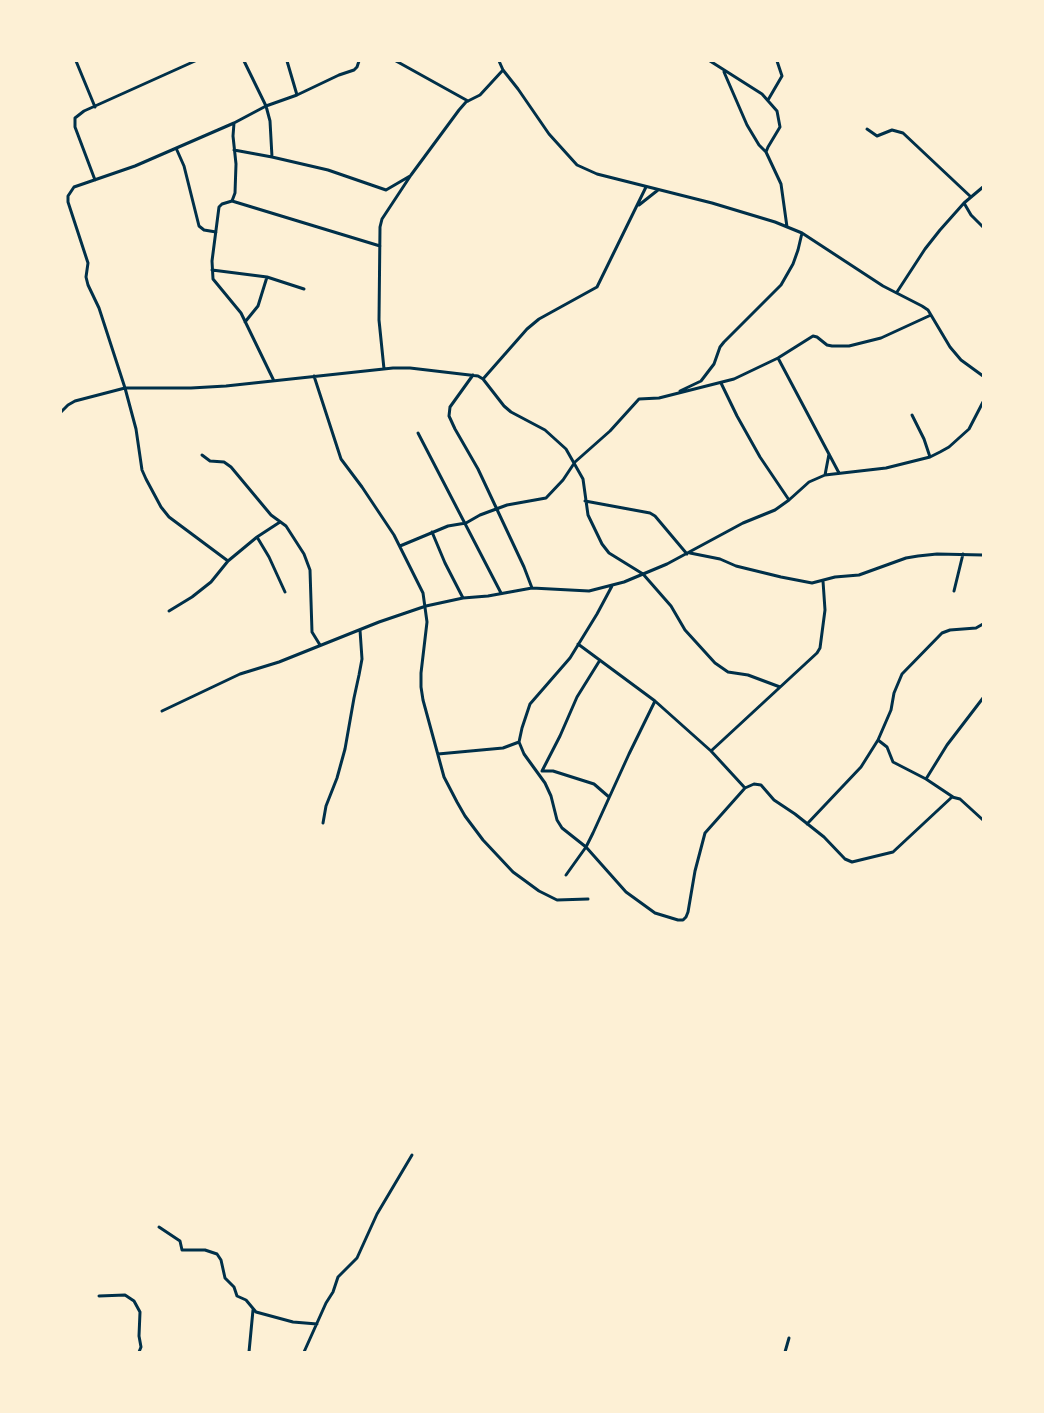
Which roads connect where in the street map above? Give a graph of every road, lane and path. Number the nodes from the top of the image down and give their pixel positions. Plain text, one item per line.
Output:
1 (76, 61) edge
2 (195, 61) edge
3 (244, 61) edge
4 (287, 61) edge
5 (359, 61) edge
6 (396, 61) edge
7 (499, 61) edge
8 (710, 61) edge
9 (777, 61) edge
10 (188, 63) edge
11 (503, 70) junction
12 (724, 71) junction
13 (297, 95) junction
14 (768, 100) junction
15 (468, 101) junction
16 (266, 106) junction
17 (95, 107) junction
18 (234, 123) junction
19 (867, 129) dead end
20 (176, 148) junction
21 (234, 150) junction
22 (766, 152) junction
23 (272, 157) junction
24 (411, 175) junction
25 (95, 180) junction
26 (646, 187) junction
27 (983, 187) edge
28 (658, 190) junction
29 (971, 197) junction
30 (232, 201) junction
31 (964, 203) junction
32 (637, 207) junction
33 (787, 227) junction
34 (983, 227) edge
35 (216, 232) junction
36 (802, 233) junction
37 (380, 246) junction
38 (212, 270) junction
39 (267, 277) junction
40 (304, 289) dead end
41 (897, 292) junction
42 (931, 315) junction
43 (245, 322) junction
44 (778, 358) junction
45 (384, 369) junction
46 (473, 375) junction
47 (314, 376) junction
48 (983, 376) edge
49 (483, 379) junction
50 (274, 381) junction
51 (721, 383) junction
52 (125, 388) junction
53 (677, 392) junction
54 (983, 402) edge
55 (61, 412) edge
56 (912, 415) dead end
57 (418, 433) dead end
58 (829, 454) junction
59 (202, 455) dead end
60 (930, 457) junction
61 (574, 462) junction
62 (839, 473) junction
63 (825, 475) junction
64 (789, 500) junction
65 (585, 501) junction
66 (496, 509) junction
67 (280, 522) junction
68 (466, 524) junction
69 (432, 532) junction
70 (256, 537) junction
71 (400, 546) junction
72 (688, 554) junction
73 (963, 554) junction
74 (983, 555) edge
75 (228, 561) junction
76 (643, 574) junction
77 (824, 581) junction
78 (612, 586) junction
79 (532, 588) junction
80 (954, 591) dead end
81 (285, 592) dead end
82 (501, 593) junction
83 (463, 598) junction
84 (426, 606) junction
85 (169, 611) dead end
86 (983, 624) edge
87 (360, 630) junction
88 (578, 644) junction
89 (320, 645) junction
90 (600, 660) junction
91 (780, 687) junction
92 (983, 698) edge
93 (654, 701) junction
94 (162, 711) dead end
95 (878, 740) junction
96 (520, 742) junction
97 (711, 751) junction
98 (438, 754) junction
99 (536, 770) junction
100 (542, 771) junction
101 (926, 779) junction
102 (745, 788) junction
103 (609, 797) junction
104 (954, 797) junction
105 (983, 820) edge
106 (323, 823) dead end
107 (807, 824) junction
108 (586, 847) junction
109 (566, 875) dead end
110 (588, 898) dead end
111 (412, 1156) dead end
112 (159, 1227) dead end
113 (99, 1296) dead end
114 (253, 1310) junction
115 (317, 1324) junction
116 (789, 1338) dead end
117 (139, 1352) edge
118 (249, 1352) edge
119 (304, 1352) edge
120 (785, 1352) edge

1 - 17 street
2 - 10 street
3 - 16 street
4 - 13 street
5 - 13 street
6 - 15 street
7 - 11 street
8 - 12 street
9 - 14 street
10 - 17 street
11 - 15 street
11 - 26 street
12 - 14 street
12 - 22 street
13 - 16 street
14 - 22 street
15 - 24 street
16 - 18 street
16 - 23 street
17 - 25 street
18 - 20 street
18 - 21 street
19 - 29 street
20 - 25 street
20 - 35 street
21 - 23 street
21 - 30 street
22 - 33 street
23 - 24 street
24 - 37 street
25 - 52 street
26 - 28 street
26 - 32 street
27 - 29 street
28 - 32 street
28 - 33 street
29 - 31 street
30 - 35 street
30 - 37 street
31 - 34 street
31 - 41 street
32 - 49 street
33 - 36 street
35 - 38 street
36 - 41 street
36 - 53 street
37 - 45 street
38 - 39 street
38 - 43 street
39 - 40 street
39 - 43 street
41 - 42 street
42 - 44 street
42 - 48 street
43 - 50 street
44 - 51 street
44 - 58 street
45 - 46 street
45 - 47 street
46 - 49 street
46 - 66 street
47 - 50 street
47 - 71 street
49 - 61 street
50 - 52 street
51 - 53 street
51 - 64 street
52 - 55 street
52 - 75 street
53 - 61 street
54 - 60 street
56 - 60 street
57 - 68 street
58 - 62 street
58 - 63 street
59 - 67 street
60 - 62 street
61 - 65 street
61 - 66 street
62 - 63 street
63 - 64 street
64 - 72 street
65 - 72 street
65 - 76 street
66 - 68 street
66 - 79 street
67 - 70 street
67 - 89 street
68 - 69 street
68 - 82 street
69 - 71 street
69 - 83 street
70 - 75 street
70 - 81 street
71 - 84 street
72 - 76 street
72 - 77 street
73 - 74 street
73 - 77 street
73 - 80 street
75 - 85 street
76 - 78 street
76 - 91 street
77 - 91 street
78 - 79 street
78 - 88 street
79 - 82 street
82 - 83 street
83 - 84 street
84 - 87 street
84 - 98 street
86 - 95 street
87 - 89 street
87 - 106 street
88 - 90 street
88 - 96 street
89 - 94 street
90 - 93 street
90 - 100 street
91 - 97 street
92 - 101 street
93 - 97 street
93 - 103 street
95 - 101 street
95 - 107 street
96 - 98 street
96 - 99 street
97 - 102 street
98 - 110 street
99 - 100 street
99 - 108 street
100 - 103 street
101 - 104 street
102 - 107 street
102 - 108 street
103 - 108 street
104 - 105 street
104 - 107 street
108 - 109 street
111 - 115 street
112 - 114 street
113 - 117 street
114 - 115 street
114 - 118 street
115 - 119 street
116 - 120 street

